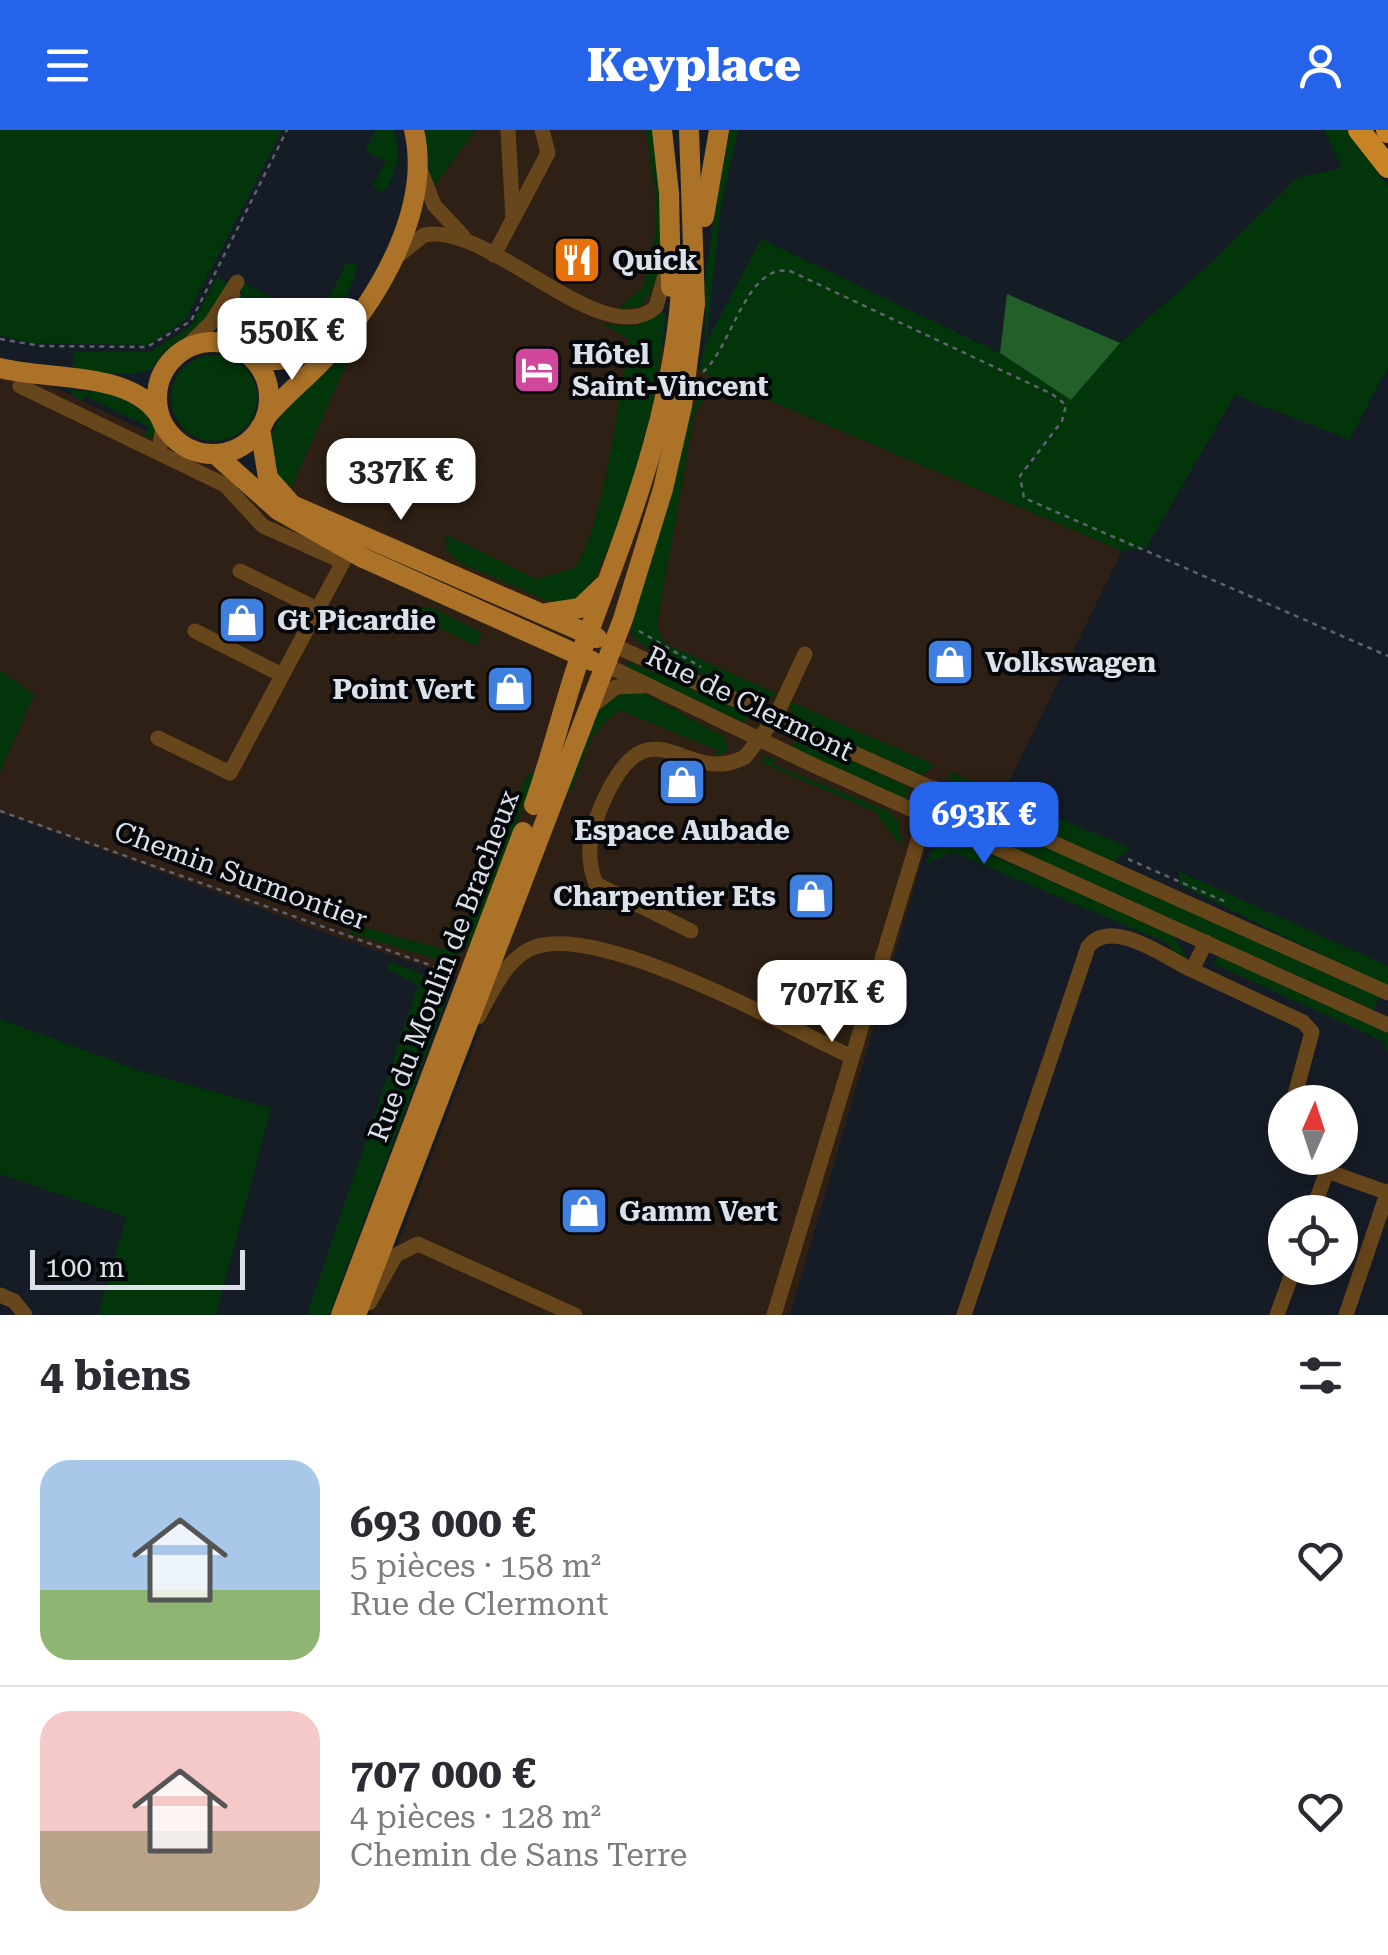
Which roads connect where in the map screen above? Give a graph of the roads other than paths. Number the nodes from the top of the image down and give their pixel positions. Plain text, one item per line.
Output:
1 (403, 130) edge
2 (414, 130) edge
3 (508, 130) edge
4 (542, 130) edge
5 (662, 130) edge
6 (678, 130) edge
7 (689, 130) edge
8 (719, 130) edge
9 (1359, 130) edge
10 (418, 158) junction
11 (1388, 167) edge
12 (513, 218) junction
13 (671, 221) junction
14 (466, 239) junction
15 (494, 255) junction
16 (370, 295) junction
17 (695, 304) junction
18 (250, 356) junction
19 (173, 360) junction
20 (0, 368) edge
21 (86, 382) junction
22 (20, 386) dead end
23 (161, 420) junction
24 (262, 424) junction
25 (658, 434) junction
26 (159, 452) junction
27 (182, 454) junction
28 (216, 454) junction
29 (346, 556) junction
30 (429, 562) junction
31 (240, 572) dead end
32 (610, 576) junction
33 (408, 580) junction
34 (317, 608) junction
35 (541, 612) junction
36 (195, 631) dead end
37 (588, 633) junction
38 (608, 654) junction
39 (806, 654) dead end
40 (580, 657) junction
41 (282, 675) junction
42 (655, 690) junction
43 (776, 718) junction
44 (579, 725) junction
45 (158, 738) dead end
46 (760, 740) junction
47 (934, 788) junction
48 (924, 815) junction
49 (691, 931) dead end
50 (1206, 942) junction
51 (1192, 970) junction
52 (1388, 993) edge
53 (1388, 1025) edge
54 (852, 1058) junction
55 (452, 1059) junction
56 (1298, 1085) edge
57 (1339, 1175) edge
58 (1388, 1192) edge
59 (1288, 1285) edge
60 (0, 1295) edge
61 (25, 1315) edge
62 (341, 1315) edge
63 (359, 1315) edge
64 (575, 1315) edge
65 (774, 1315) edge
66 (964, 1315) edge
67 (1278, 1315) edge
68 (1346, 1315) edge

1 - 18 main road
2 - 10 main road
3 - 12 street
4 - 12 street
5 - 13 main road
6 - 25 main road
7 - 17 main road
8 - 17 main road
9 - 11 highway
10 - 14 street
10 - 16 main road
12 - 15 street
13 - 15 street
13 - 25 main road
14 - 15 street
14 - 16 street
16 - 24 main road
17 - 38 main road, Rue du Moulin de Bracheux
18 - 19 main road
18 - 19 street
18 - 24 main road
19 - 21 main road
19 - 23 main road
20 - 21 main road
21 - 23 main road
22 - 26 street
23 - 26 street
23 - 27 main road
24 - 28 main road
24 - 30 main road, Rue de Clermont
25 - 32 main road, Rue du Moulin de Bracheux
26 - 27 street
27 - 28 main road
27 - 29 street
28 - 29 main road, Rue de Clermont
29 - 33 main road, Rue de Clermont
29 - 34 street
30 - 33 street
30 - 35 main road, Rue de Clermont
31 - 34 street
32 - 35 main road
32 - 37 main road, Rue du Moulin de Bracheux
33 - 40 main road, Rue de Clermont
34 - 41 street
35 - 37 main road, Rue de Clermont
36 - 41 street
37 - 38 main road, Rue de Clermont
37 - 40 main road, Rue du Moulin de Bracheux
38 - 40 main road, Rue de Clermont
38 - 42 street, Rue de Clermont
38 - 43 street, Rue de Clermont
38 - 44 main road, Rue du Moulin de Bracheux
39 - 43 street
40 - 62 main road, Rue du Moulin de Bracheux
41 - 45 street
42 - 44 street
42 - 46 street, Rue de Clermont
43 - 46 street
43 - 47 street, Rue de Clermont
44 - 55 main road, Rue du Moulin de Bracheux
46 - 48 street, Rue de Clermont
46 - 49 street
47 - 48 street
47 - 52 street, Rue de Clermont
48 - 50 street, Rue de Clermont
48 - 54 street
50 - 51 street
50 - 53 street, Rue de Clermont
51 - 56 street
51 - 66 street
54 - 55 street
54 - 65 street
55 - 63 main road, Rue du Moulin de Bracheux
57 - 58 street
58 - 68 street
59 - 67 street
60 - 61 street
63 - 64 street

